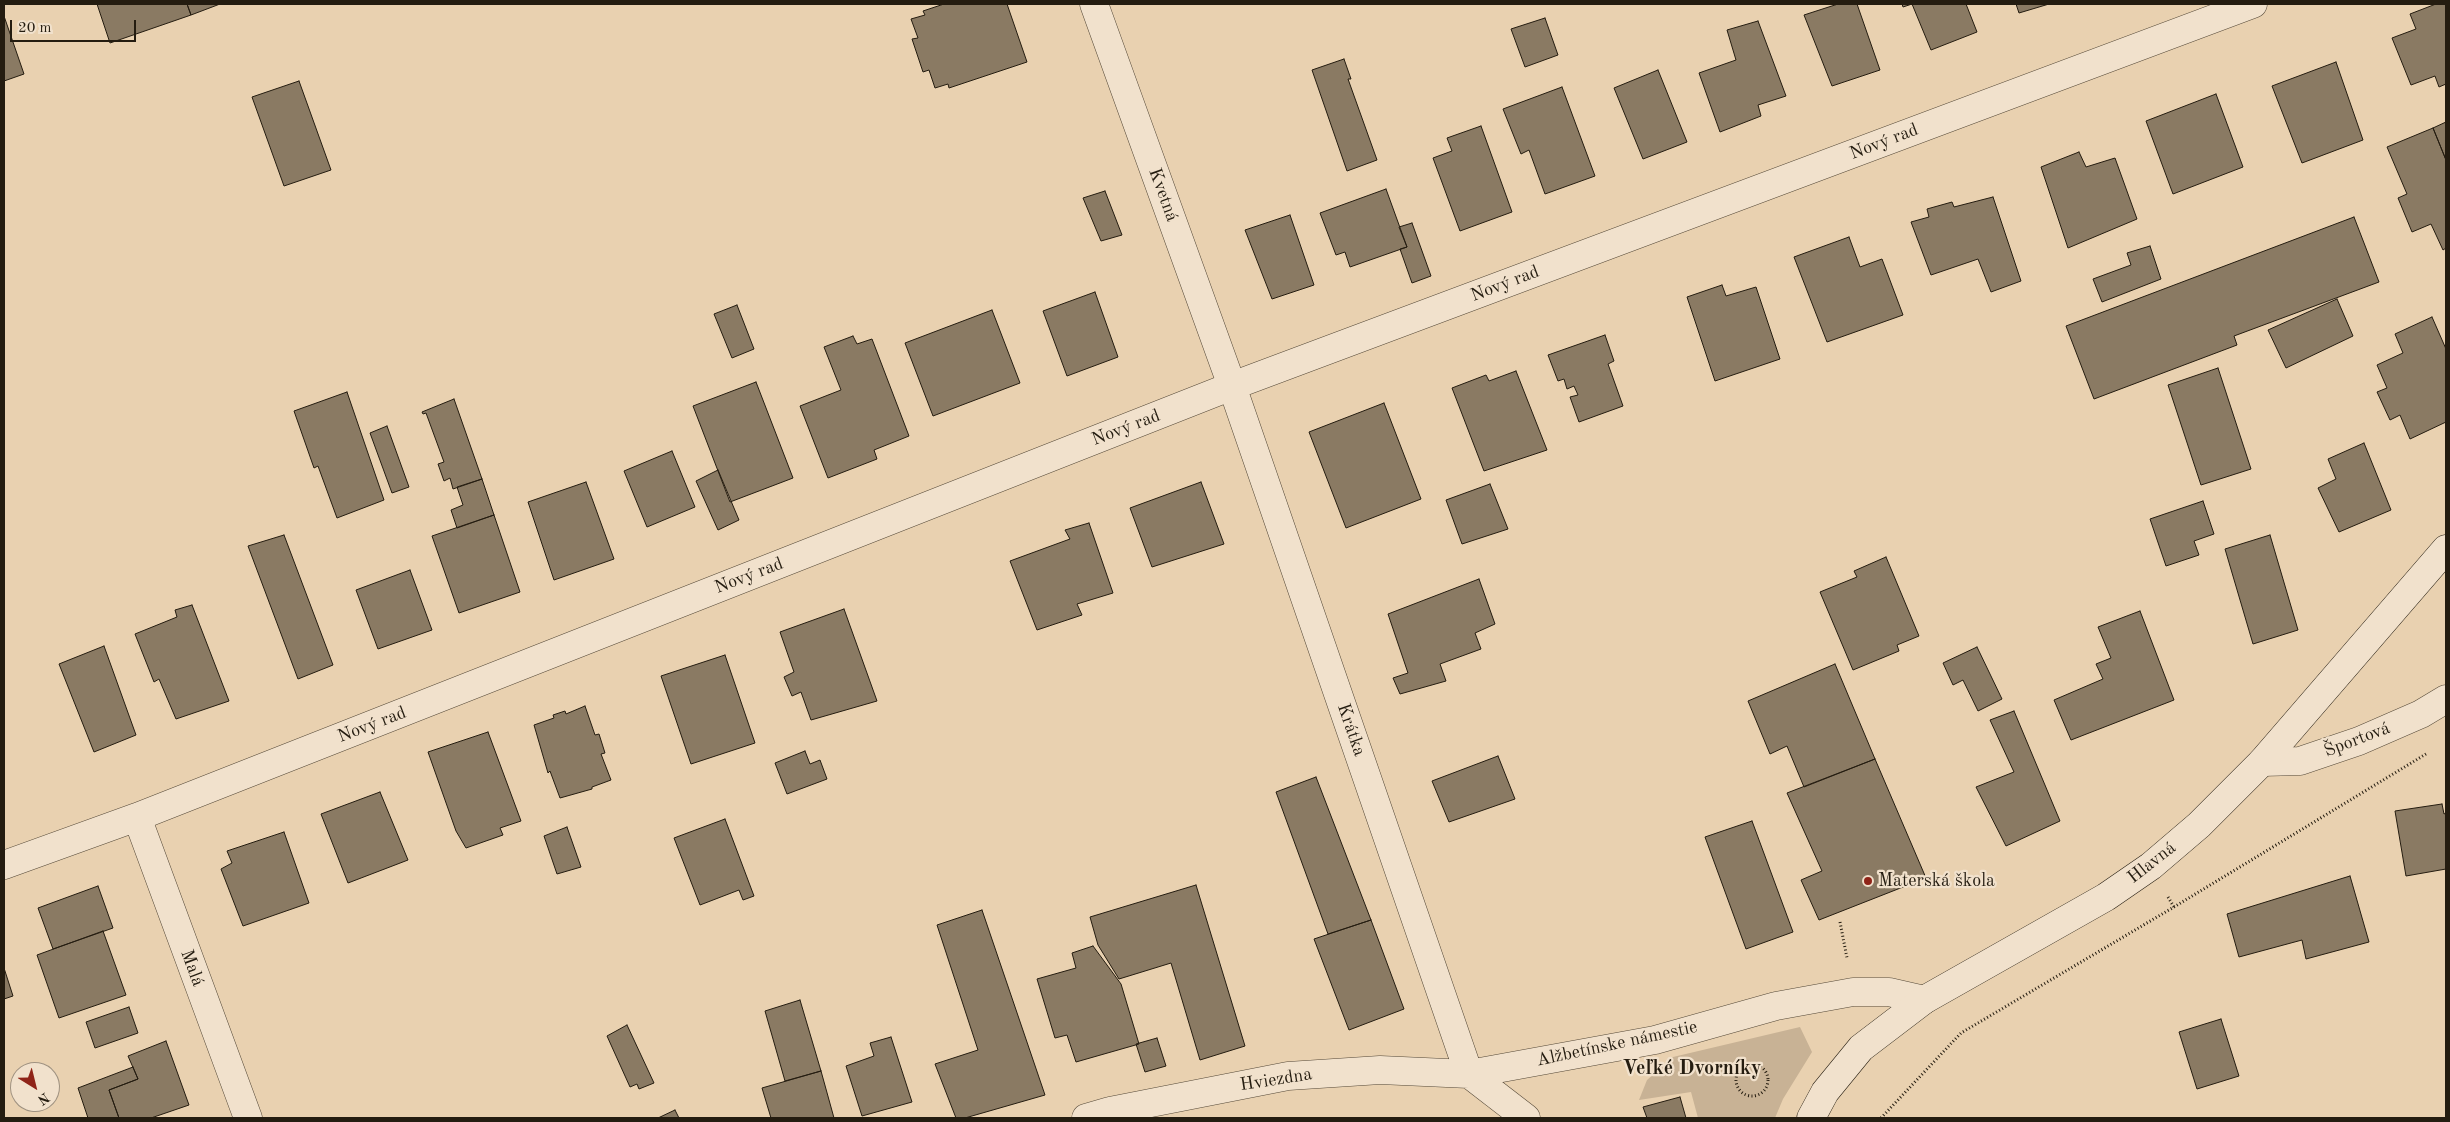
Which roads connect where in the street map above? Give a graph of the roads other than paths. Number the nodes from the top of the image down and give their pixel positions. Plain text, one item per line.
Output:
1 (1094, 4) edge
2 (2253, 4) edge
3 (1232, 386) junction
4 (2446, 549) edge
5 (2446, 699) edge
6 (2262, 762) junction
7 (137, 817) junction
8 (4, 865) edge
9 (1924, 1000) junction
10 (1469, 1074) junction
11 (248, 1118) edge
12 (1086, 1118) edge
13 (1526, 1118) edge
14 (1811, 1118) edge

1 - 3 street, Kvetná
2 - 3 street, Nový rad
3 - 7 street, Nový rad
3 - 10 street, Krátka
4 - 6 street, Hlavná
5 - 6 street, Športová
6 - 9 street, Hlavná
7 - 8 street, Nový rad
7 - 11 street, Malá
9 - 10 street, Alžbetínske námestie
9 - 14 street, Hlavná
10 - 12 street, Hviezdna
10 - 13 street

